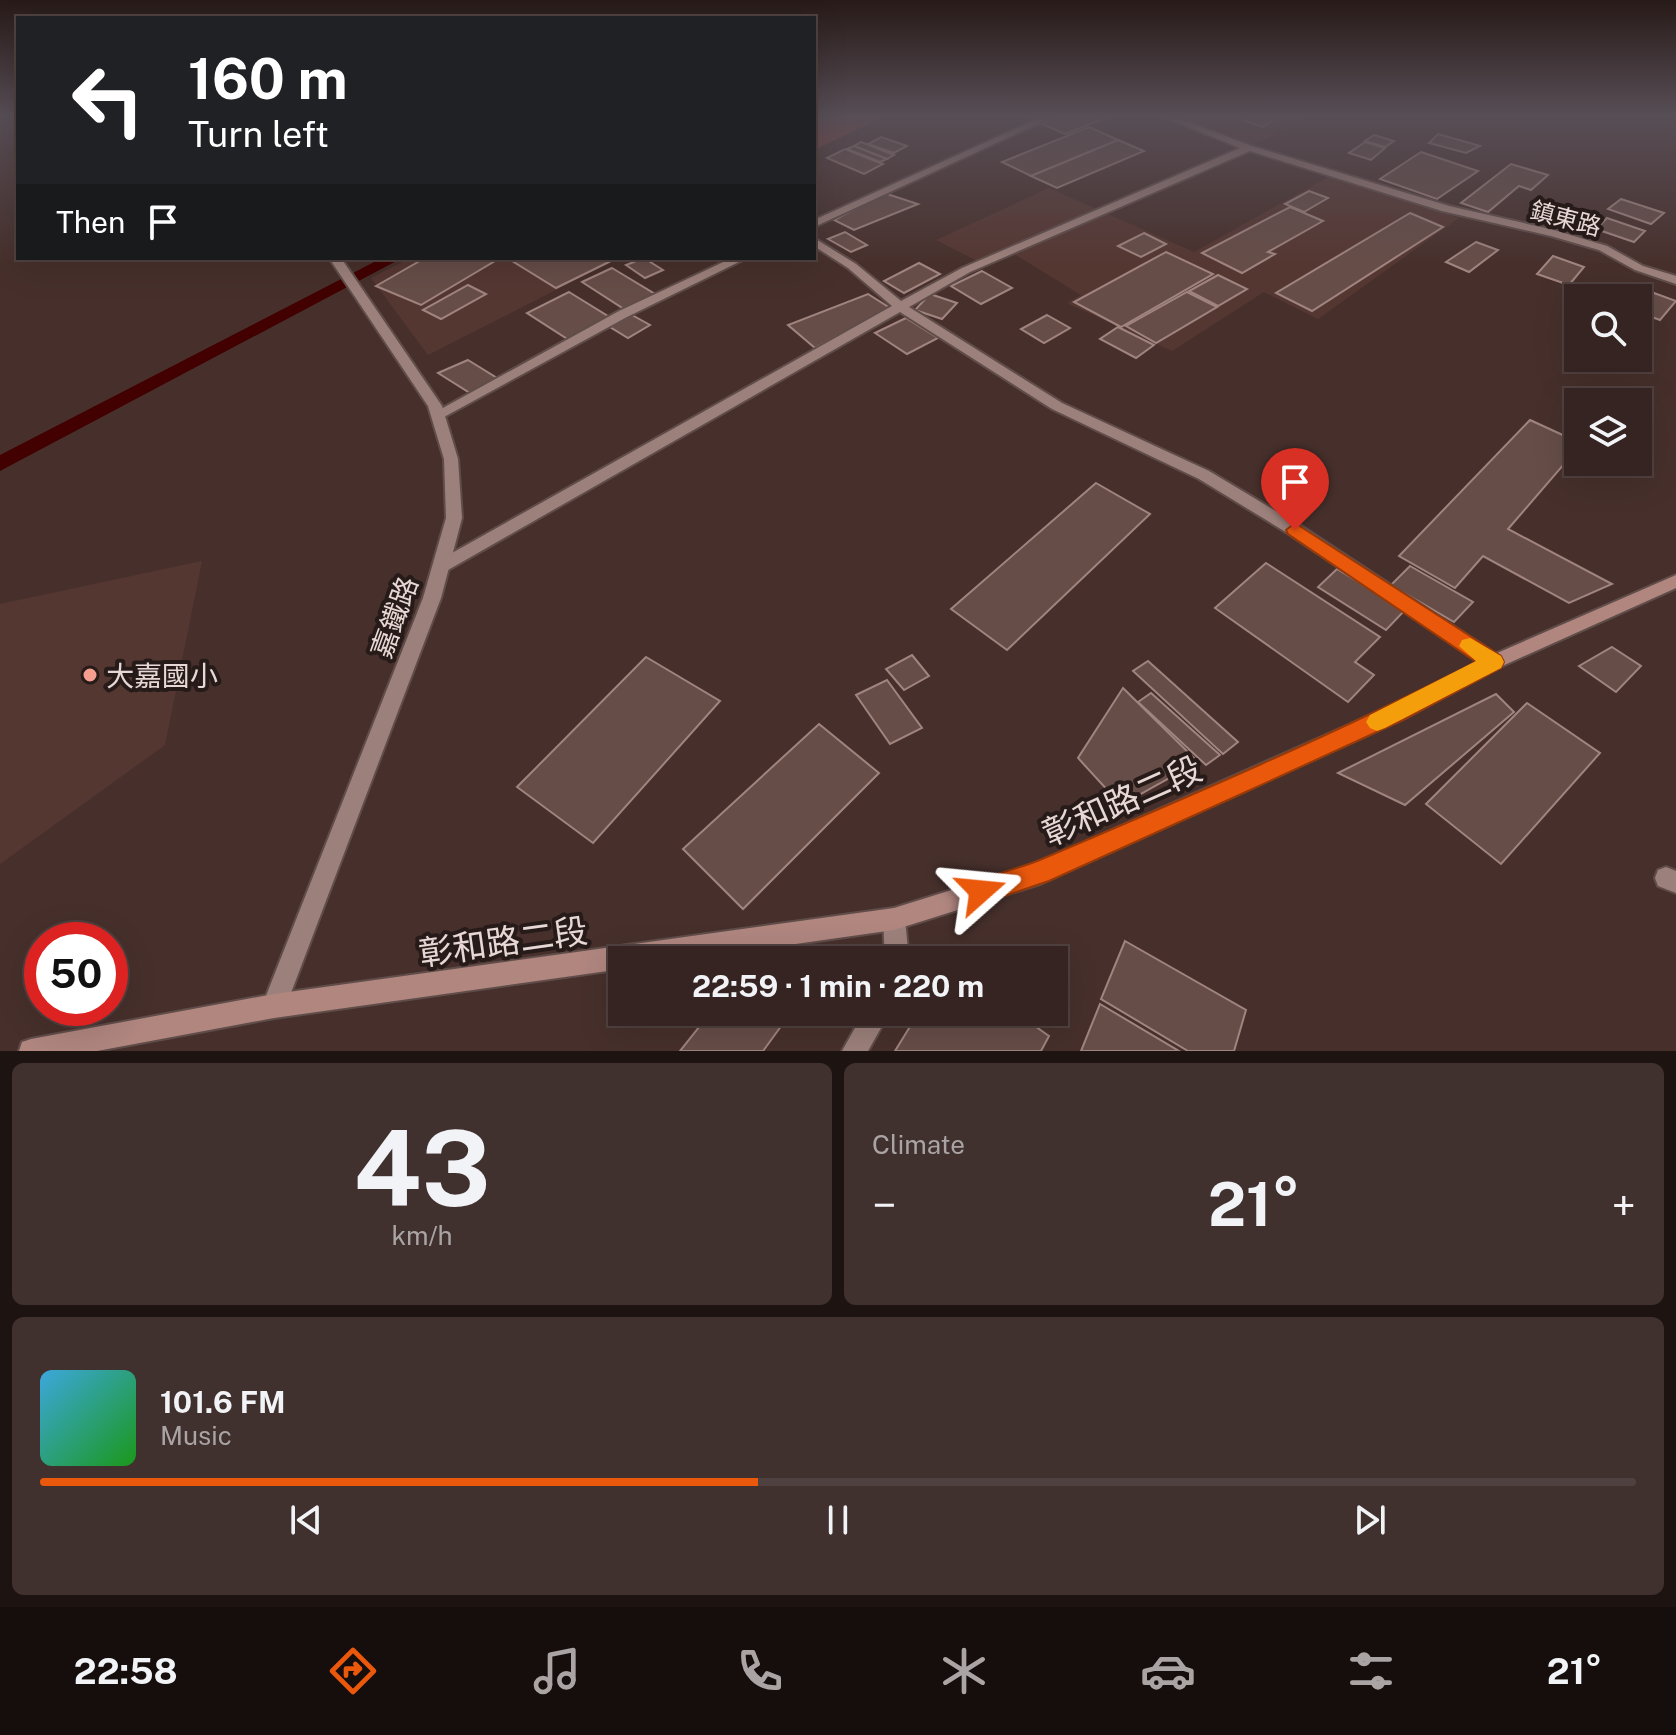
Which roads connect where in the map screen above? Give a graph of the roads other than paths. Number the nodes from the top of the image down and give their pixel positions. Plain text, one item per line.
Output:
1 (941, 166) edge
2 (1207, 166) edge
3 (1307, 166) edge
4 (816, 223) edge
5 (816, 242) edge
6 (336, 260) edge
7 (737, 260) edge
8 (1676, 280) edge
9 (902, 308) junction
10 (439, 414) junction
11 (442, 566) junction
12 (1676, 581) edge
13 (1494, 662) junction
14 (894, 919) junction
15 (896, 946) edge
16 (274, 1006) junction
17 (869, 1026) edge
18 (31, 1051) edge
19 (854, 1051) edge

1 - 4 street
2 - 9 street
3 - 8 street, 鎮東路
5 - 9 street
6 - 10 street, 嘉鐵路
7 - 10 street
9 - 11 street
9 - 13 street
10 - 11 street, 嘉鐵路
11 - 16 street, 嘉鐵路
12 - 13 main road, 彰和路二段
13 - 14 main road, 彰和路二段
14 - 15 street
14 - 16 main road, 彰和路二段
16 - 18 main road, 彰和路二段
17 - 19 street

